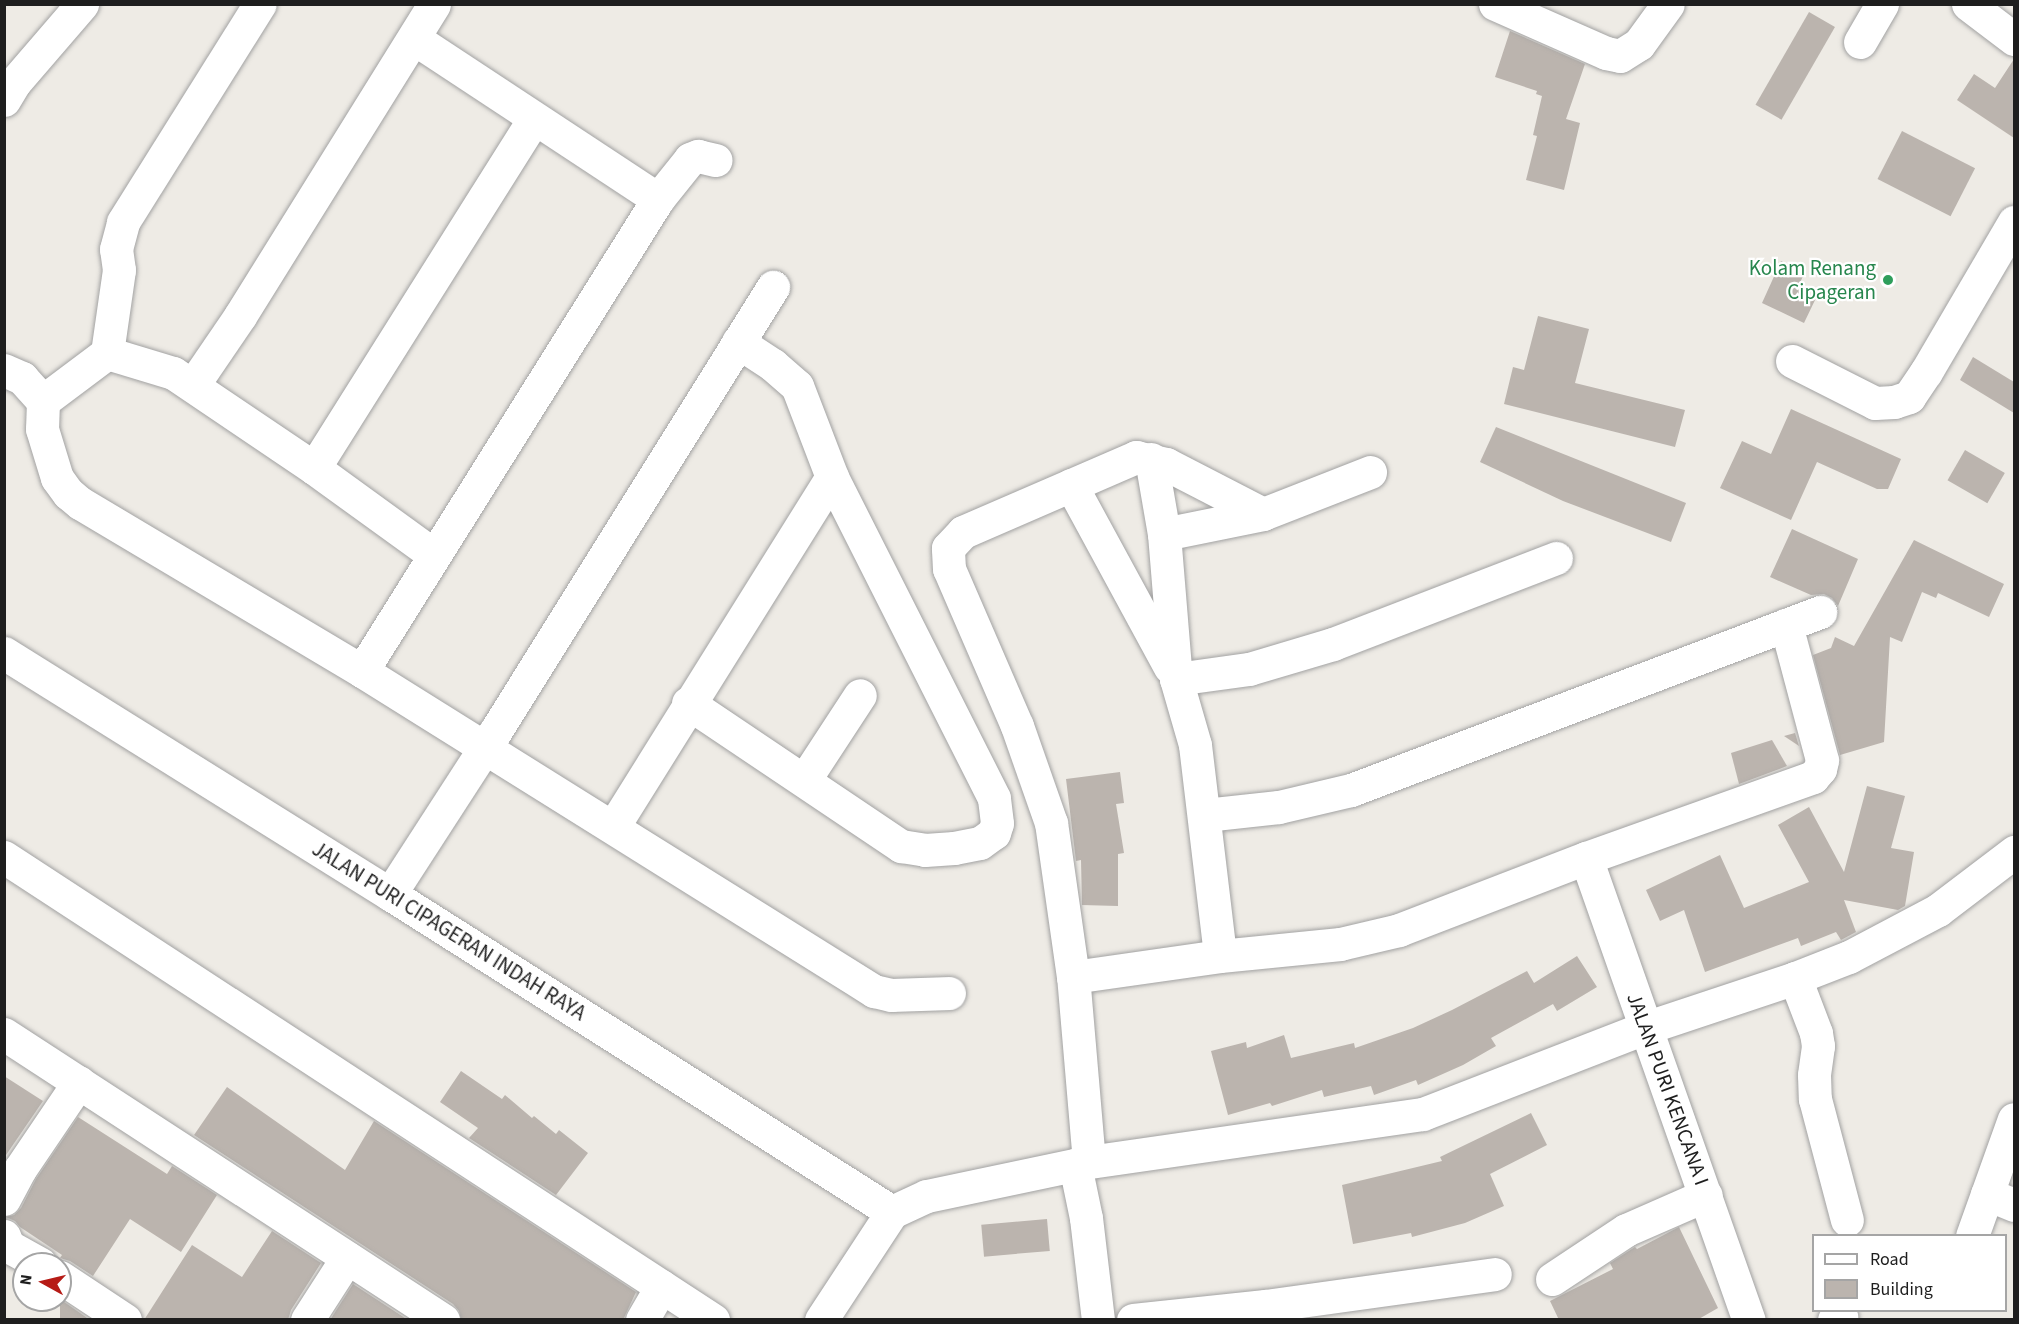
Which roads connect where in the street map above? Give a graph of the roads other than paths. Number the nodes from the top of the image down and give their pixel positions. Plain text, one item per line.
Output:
1 (82, 4) edge
2 (260, 4) edge
3 (434, 4) edge
4 (1495, 4) edge
5 (1668, 4) edge
6 (1882, 4) edge
7 (1968, 4) edge
8 (415, 39) junction
9 (2014, 39) edge
10 (1860, 42) dead end
11 (4, 100) edge
12 (534, 119) junction
13 (716, 160) dead end
14 (658, 199) junction
15 (2014, 222) edge
16 (773, 287) dead end
17 (738, 342) junction
18 (107, 353) junction
19 (1792, 361) dead end
20 (4, 370) edge
21 (193, 385) junction
22 (43, 401) junction
23 (1151, 459) junction
24 (314, 468) junction
25 (1370, 472) dead end
26 (832, 477) junction
27 (1071, 485) junction
28 (1263, 514) junction
29 (1164, 534) junction
30 (435, 555) junction
31 (1556, 558) dead end
32 (1820, 612) dead end
33 (1786, 625) junction
34 (9, 667) edge
35 (362, 671) junction
36 (1176, 679) junction
37 (860, 695) dead end
38 (688, 703) junction
39 (484, 749) junction
40 (805, 779) junction
41 (1204, 815) junction
42 (613, 827) junction
43 (2014, 852) edge
44 (4, 857) edge
45 (1586, 858) junction
46 (390, 894) junction
47 (1220, 956) junction
48 (1073, 977) junction
49 (1795, 978) junction
50 (949, 993) dead end
51 (1645, 1028) junction
52 (4, 1034) edge
53 (79, 1082) junction
54 (2014, 1119) edge
55 (1082, 1163) junction
56 (1706, 1195) junction
57 (4, 1199) edge
58 (2001, 1199) edge
59 (892, 1212) junction
60 (1847, 1220) dead end
61 (1974, 1234) edge
62 (4, 1236) edge
63 (19, 1252) edge
64 (347, 1258) junction
65 (1495, 1274) dead end
66 (1552, 1280) dead end
67 (72, 1285) edge
68 (662, 1286) junction
69 (1266, 1313) edge
70 (125, 1320) edge
71 (307, 1320) edge
72 (443, 1320) edge
73 (642, 1320) edge
74 (713, 1320) edge
75 (821, 1320) edge
76 (1098, 1320) edge
77 (1133, 1320) edge
78 (1749, 1320) edge

1 - 11 street
2 - 18 street
3 - 8 street
4 - 5 street
6 - 10 street
7 - 9 street
8 - 12 street
8 - 21 street
12 - 14 street
12 - 24 street
13 - 14 street
14 - 30 street
15 - 19 street
16 - 17 street
17 - 26 street
17 - 39 street
18 - 21 street
18 - 22 street
20 - 22 street
21 - 24 street
22 - 35 street
23 - 27 street
23 - 28 street
23 - 29 street
24 - 30 street
25 - 28 street
26 - 38 street
26 - 40 street
27 - 36 street
27 - 48 street
28 - 29 street
29 - 36 street
30 - 35 street
31 - 36 street
32 - 33 street
33 - 41 street
33 - 45 street
34 - 46 street, JALAN PURI CIPAGERAN INDAH RAYA
35 - 39 street
36 - 41 street
37 - 40 street
38 - 40 street
38 - 42 street
39 - 42 street
39 - 46 street
41 - 47 street
42 - 50 street
43 - 49 street
44 - 68 street
45 - 47 street
45 - 51 street, JALAN PURI KENCANA I
46 - 59 street, JALAN PURI CIPAGERAN INDAH RAYA
47 - 48 street
48 - 55 street
49 - 51 street
49 - 60 street
51 - 55 street
51 - 56 street, JALAN PURI KENCANA I
52 - 53 street
53 - 57 street
53 - 64 street
54 - 58 street
55 - 59 street
55 - 76 street
56 - 66 street
56 - 78 street, JALAN PURI KENCANA I
58 - 61 street
59 - 75 street
62 - 63 street
64 - 71 street
64 - 72 street
65 - 69 street
67 - 70 street
68 - 73 street
68 - 74 street
69 - 77 street

